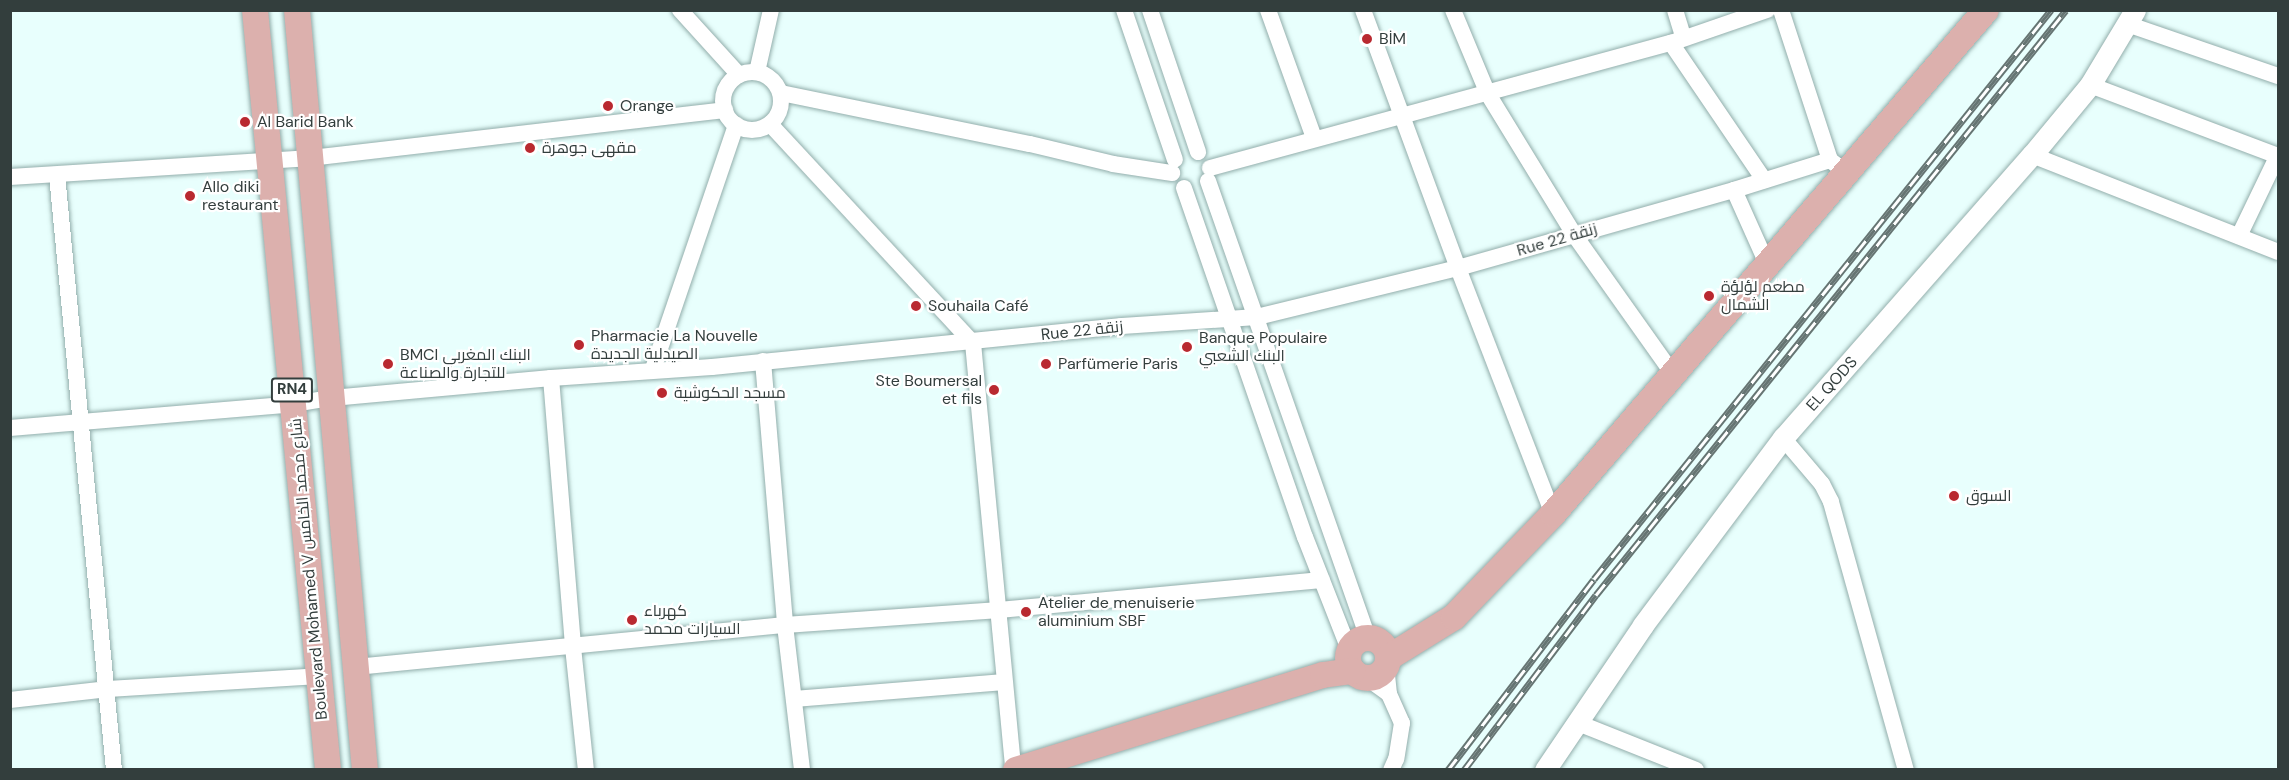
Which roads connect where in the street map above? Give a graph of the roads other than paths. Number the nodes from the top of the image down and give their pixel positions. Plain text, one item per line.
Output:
1 (255, 10) edge
2 (297, 10) edge
3 (680, 10) edge
4 (771, 10) edge
5 (1124, 10) edge
6 (1150, 10) edge
7 (1268, 10) edge
8 (1363, 10) edge
9 (1453, 10) edge
10 (1675, 10) edge
11 (1767, 10) edge
12 (1781, 10) edge
13 (1986, 10) edge
14 (2131, 17) edge
15 (1677, 40) junction
16 (757, 72) junction
17 (739, 75) junction
18 (2278, 76) edge
19 (2090, 85) junction
20 (781, 93) junction
21 (1488, 94) junction
22 (725, 110) junction
23 (1403, 117) junction
24 (770, 124) junction
25 (736, 125) junction
26 (1314, 138) junction
27 (1198, 152) junction
28 (2032, 155) junction
29 (2278, 156) edge
30 (311, 158) junction
31 (268, 161) junction
32 (1173, 166) junction
33 (1839, 167) junction
34 (1209, 174) junction
35 (57, 175) junction
36 (10, 177) edge
37 (1764, 180) junction
38 (1184, 188) junction
39 (1734, 190) junction
40 (1575, 236) junction
41 (2239, 236) junction
42 (2278, 252) edge
43 (1768, 266) junction
44 (1458, 268) junction
45 (1257, 317) junction
46 (1230, 319) junction
47 (973, 343) junction
48 (763, 360) junction
49 (653, 369) junction
50 (1673, 374) junction
51 (551, 378) junction
52 (332, 398) junction
53 (293, 405) junction
54 (81, 424) junction
55 (10, 429) edge
56 (1783, 438) junction
57 (1553, 514) junction
58 (1322, 580) junction
59 (999, 610) junction
60 (785, 625) junction
61 (573, 647) junction
62 (1368, 658) junction
63 (356, 667) junction
64 (318, 676) junction
65 (1004, 682) junction
66 (108, 689) junction
67 (794, 699) junction
68 (10, 700) edge
69 (1578, 723) junction
70 (1679, 766) edge
71 (114, 770) edge
72 (328, 770) edge
73 (365, 770) edge
74 (586, 770) edge
75 (802, 770) edge
76 (1014, 770) edge
77 (1391, 770) edge
78 (1545, 770) edge
79 (1696, 770) edge
80 (1906, 770) edge

1 - 31 main road, Boulevard Mohamed V شارع محمد الخامس / RN4
2 - 30 main road, RN4
3 - 17 street
4 - 16 street
5 - 32 street
6 - 27 street
7 - 26 street
8 - 23 street
9 - 21 street
10 - 15 street
11 - 15 street
12 - 33 street
13 - 33 main road
14 - 18 street
14 - 19 street, EL QODS
15 - 21 street
15 - 37 street
16 - 17 street
16 - 20 street
17 - 22 street
19 - 28 street, EL QODS
19 - 29 street
20 - 24 street
20 - 32 street
21 - 23 street
21 - 40 street
22 - 25 street
22 - 30 street
23 - 26 street
23 - 44 street
24 - 25 street
24 - 47 street
25 - 49 street
26 - 34 street
27 - 32 street
27 - 34 street
28 - 41 street
28 - 56 street, EL QODS
29 - 41 street
30 - 31 street
30 - 52 main road, RN4
31 - 35 street
31 - 53 main road, Boulevard Mohamed V شارع محمد الخامس / RN4
32 - 38 street
33 - 37 street, Rue 22 زنقة
33 - 43 main road
34 - 38 street
34 - 45 street
35 - 36 street
35 - 54 street
37 - 39 street, Rue 22 زنقة
38 - 46 street
39 - 40 street, Rue 22 زنقة
39 - 43 street
40 - 44 street, Rue 22 زنقة
40 - 50 street
41 - 42 street
43 - 50 main road
44 - 45 street, Rue 22 زنقة
44 - 57 street
45 - 46 street, Rue 22 زنقة
45 - 62 street
46 - 47 street, Rue 22 زنقة
46 - 58 street
47 - 48 street, Rue 22 زنقة
47 - 59 street
48 - 49 street, Rue 22 زنقة
48 - 60 street
49 - 51 street, Rue 22 زنقة
50 - 57 main road
51 - 52 street, Rue 22 زنقة
51 - 61 street
52 - 53 street, Rue 22 زنقة
52 - 63 main road, RN4
53 - 54 street, Rue 22 زنقة
53 - 64 main road, Boulevard Mohamed V شارع محمد الخامس / RN4
54 - 55 street, Rue 22 زنقة
54 - 66 street
56 - 69 street, EL QODS
56 - 80 street
57 - 62 main road
58 - 59 street
58 - 62 street
59 - 60 street
59 - 65 street
60 - 61 street
60 - 67 street
61 - 63 street
61 - 74 street
62 - 76 main road
62 - 77 street
63 - 73 main road, RN4
64 - 66 street
64 - 72 main road, Boulevard Mohamed V شارع محمد الخامس / RN4
65 - 67 street
65 - 76 street
66 - 68 street
66 - 71 street
67 - 75 street
69 - 70 street
69 - 78 street, EL QODS
70 - 79 street

